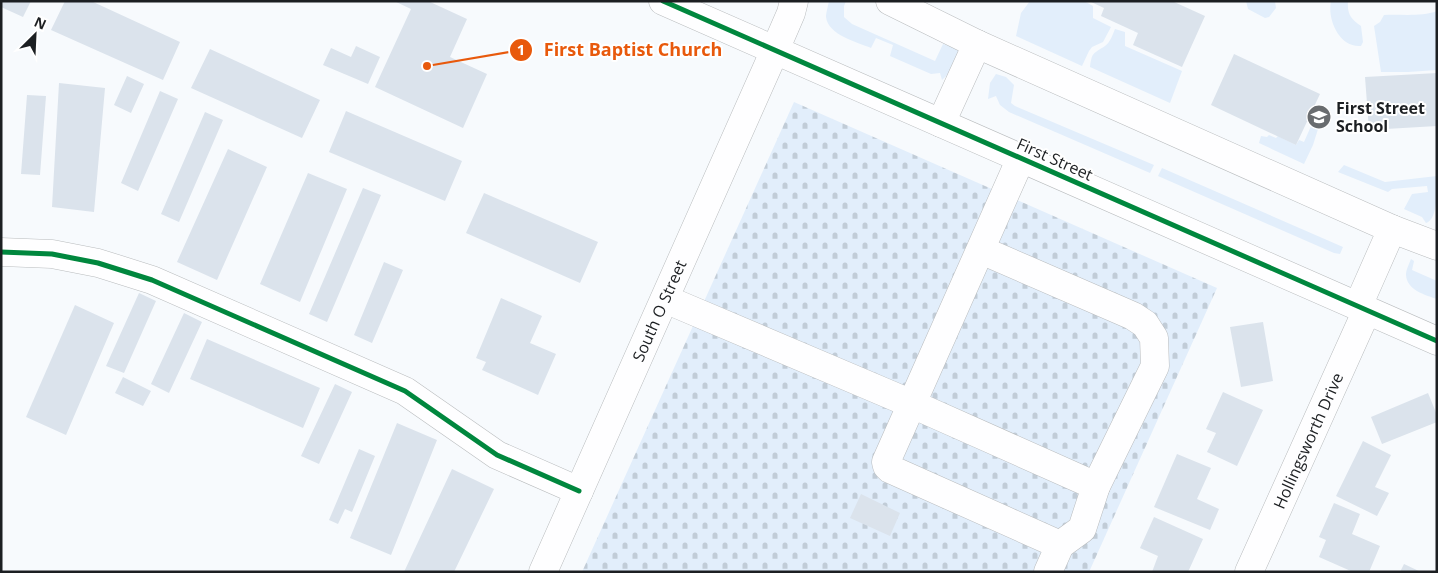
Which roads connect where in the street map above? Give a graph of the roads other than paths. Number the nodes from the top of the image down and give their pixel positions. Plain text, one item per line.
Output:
1 (663, 1) edge
2 (794, 1) edge
3 (890, 1) edge
4 (977, 44) junction
5 (775, 50) junction
6 (941, 123) junction
7 (1021, 158) junction
8 (1392, 229) junction
9 (1437, 246) edge
10 (981, 250) junction
11 (1, 252) edge
12 (665, 299) junction
13 (1362, 308) junction
14 (1437, 340) edge
15 (912, 404) junction
16 (1096, 486) junction
17 (579, 491) junction
18 (1060, 545) junction
19 (553, 568) edge
20 (1048, 572) edge
21 (1249, 572) edge

1 - 5 street, First Street
2 - 5 street, South O Street
3 - 4 street
4 - 6 street
4 - 8 street
5 - 6 street, First Street
5 - 12 street, South O Street
6 - 7 street, First Street
7 - 10 street
7 - 13 street, First Street
8 - 9 street
8 - 13 street, Hollingsworth Drive
10 - 15 street
10 - 16 street
11 - 17 street
12 - 15 street
12 - 17 street, South O Street
13 - 14 street, First Street
13 - 21 street, Hollingsworth Drive
15 - 16 street
15 - 18 street
16 - 18 street
17 - 19 street, South O Street
18 - 20 street

